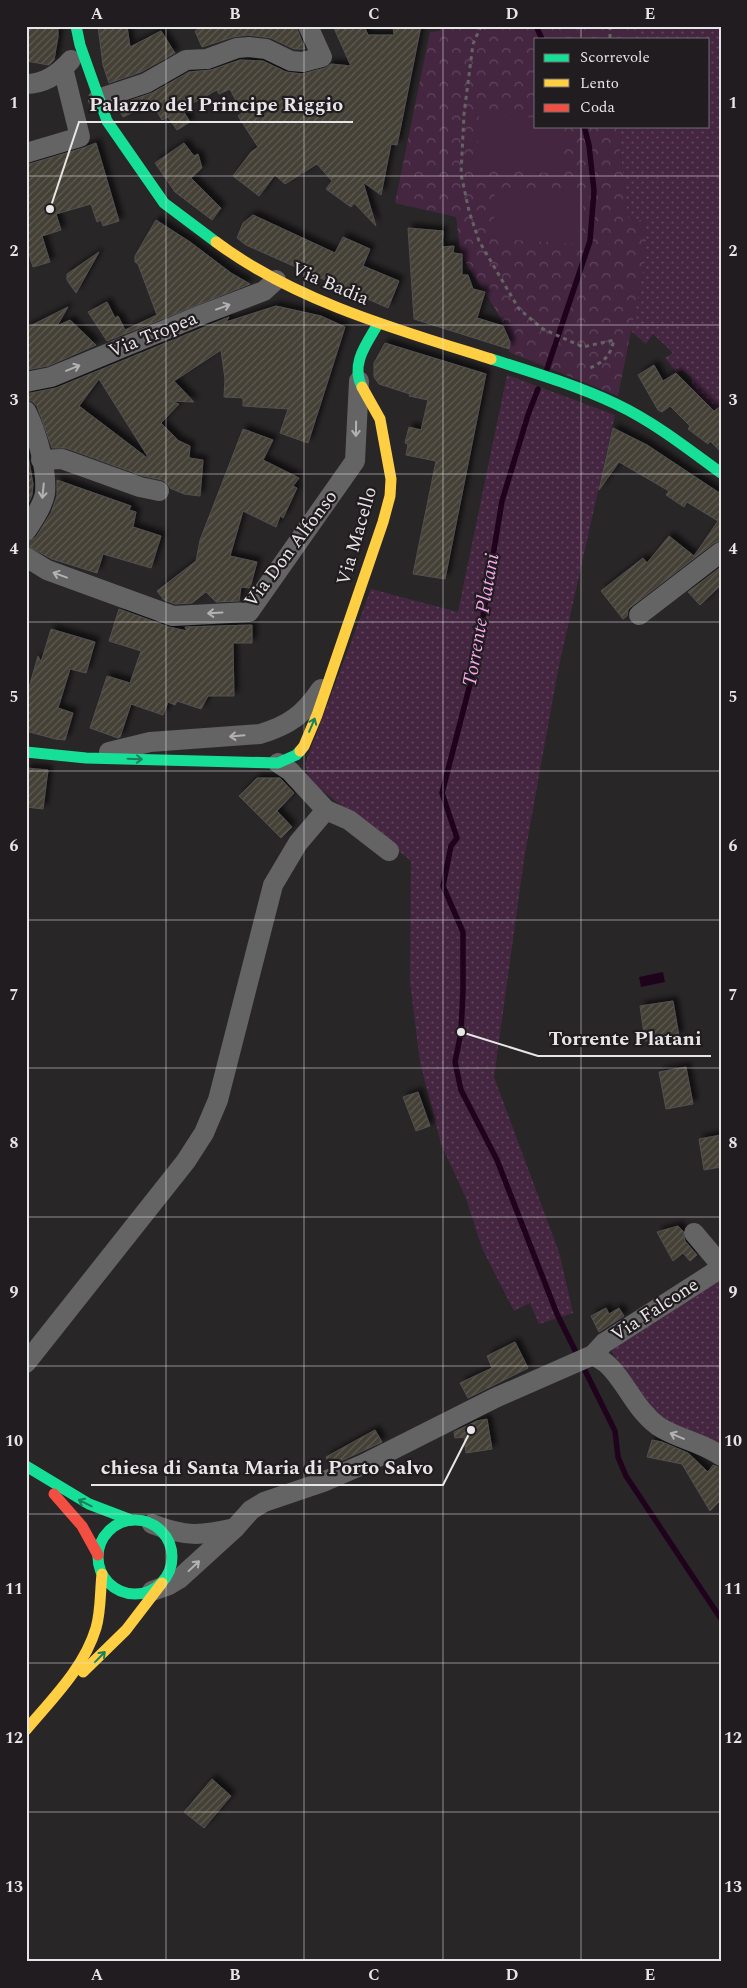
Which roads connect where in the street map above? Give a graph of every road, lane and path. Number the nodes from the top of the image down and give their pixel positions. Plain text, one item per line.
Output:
1 (308, 26) edge
2 (482, 26) edge
3 (78, 36) edge
4 (63, 68) junction
5 (26, 84) edge
6 (98, 99) junction
7 (26, 153) edge
8 (276, 280) junction
9 (378, 324) junction
10 (359, 381) junction
11 (26, 382) edge
12 (568, 385) junction
13 (26, 411) edge
14 (41, 460) junction
15 (721, 473) edge
16 (159, 490) dead end
17 (26, 531) edge
18 (721, 552) edge
19 (26, 557) edge
20 (639, 615) dead end
21 (330, 674) junction
22 (275, 730) junction
23 (188, 740) junction
24 (26, 752) edge
25 (86, 758) junction
26 (287, 759) junction
27 (188, 760) junction
28 (326, 810) junction
29 (389, 851) dead end
30 (694, 1233) dead end
31 (721, 1266) edge
32 (593, 1355) junction
33 (26, 1364) edge
34 (721, 1456) edge
35 (26, 1466) edge
36 (131, 1520) junction
37 (152, 1524) junction
38 (235, 1528) junction
39 (98, 1555) junction
40 (102, 1574) junction
41 (158, 1587) junction
42 (62, 1688) junction
43 (26, 1730) edge

1 - 6 street
2 - 12 path
3 - 4 street
3 - 6 street, Via Badia
4 - 5 street
4 - 7 street
6 - 8 street, Via Badia
8 - 9 street, Via Badia
11 -> 8 street, Via Tropea
9 - 10 street
9 - 12 street, Via Badia
10 -> 19 street, Via Don Alfonso
10 - 21 street, Via Macello
12 - 15 street, Via Badia
13 - 14 street
14 - 16 street
14 -> 17 street
18 - 20 street
21 - 22 street
26 -> 21 street, Via Macello
22 -> 23 street
22 - 26 street
23 - 25 street
23 - 27 street
24 - 25 street
25 -> 27 street
26 - 27 street
26 - 28 street
28 - 29 street
28 - 33 street
30 - 31 street
31 - 32 street, Via Falcone
34 -> 32 street
32 - 38 street, Via Falcone
36 -> 35 street
35 - 39 street
36 - 37 street
36 - 39 street
37 - 38 street
37 - 41 street
41 -> 38 street, Via Falcone
39 - 40 street
40 - 41 street
40 - 42 street
42 -> 41 street
42 - 43 street

